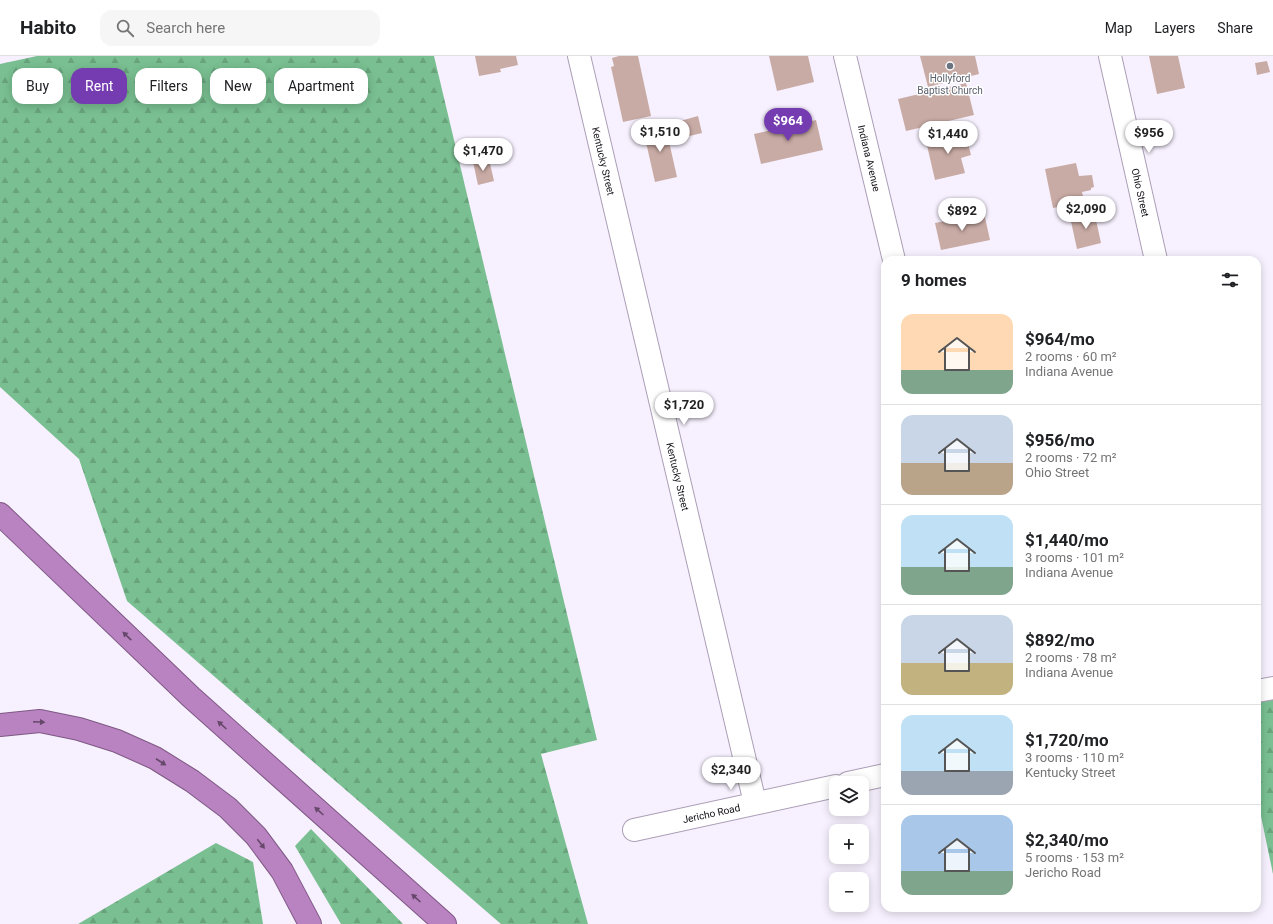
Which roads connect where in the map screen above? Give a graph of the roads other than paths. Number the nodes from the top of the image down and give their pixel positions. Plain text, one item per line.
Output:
1 (579, 56) edge
2 (845, 56) edge
3 (1110, 56) edge
4 (893, 256) edge
5 (1155, 256) edge
6 (0, 514) edge
7 (1273, 688) edge
8 (1261, 690) edge
9 (0, 725) edge
10 (881, 776) edge
11 (869, 778) edge
12 (829, 787) edge
13 (755, 803) junction
14 (634, 830) dead end
15 (310, 924) edge
16 (445, 924) edge

1 - 13 street, Kentucky Street
2 - 4 street, Indiana Avenue
3 - 5 street, Ohio Street
16 -> 6 highway
7 - 8 street
9 -> 15 highway
10 - 11 street
12 - 13 street, Jericho Road
13 - 14 street, Jericho Road

